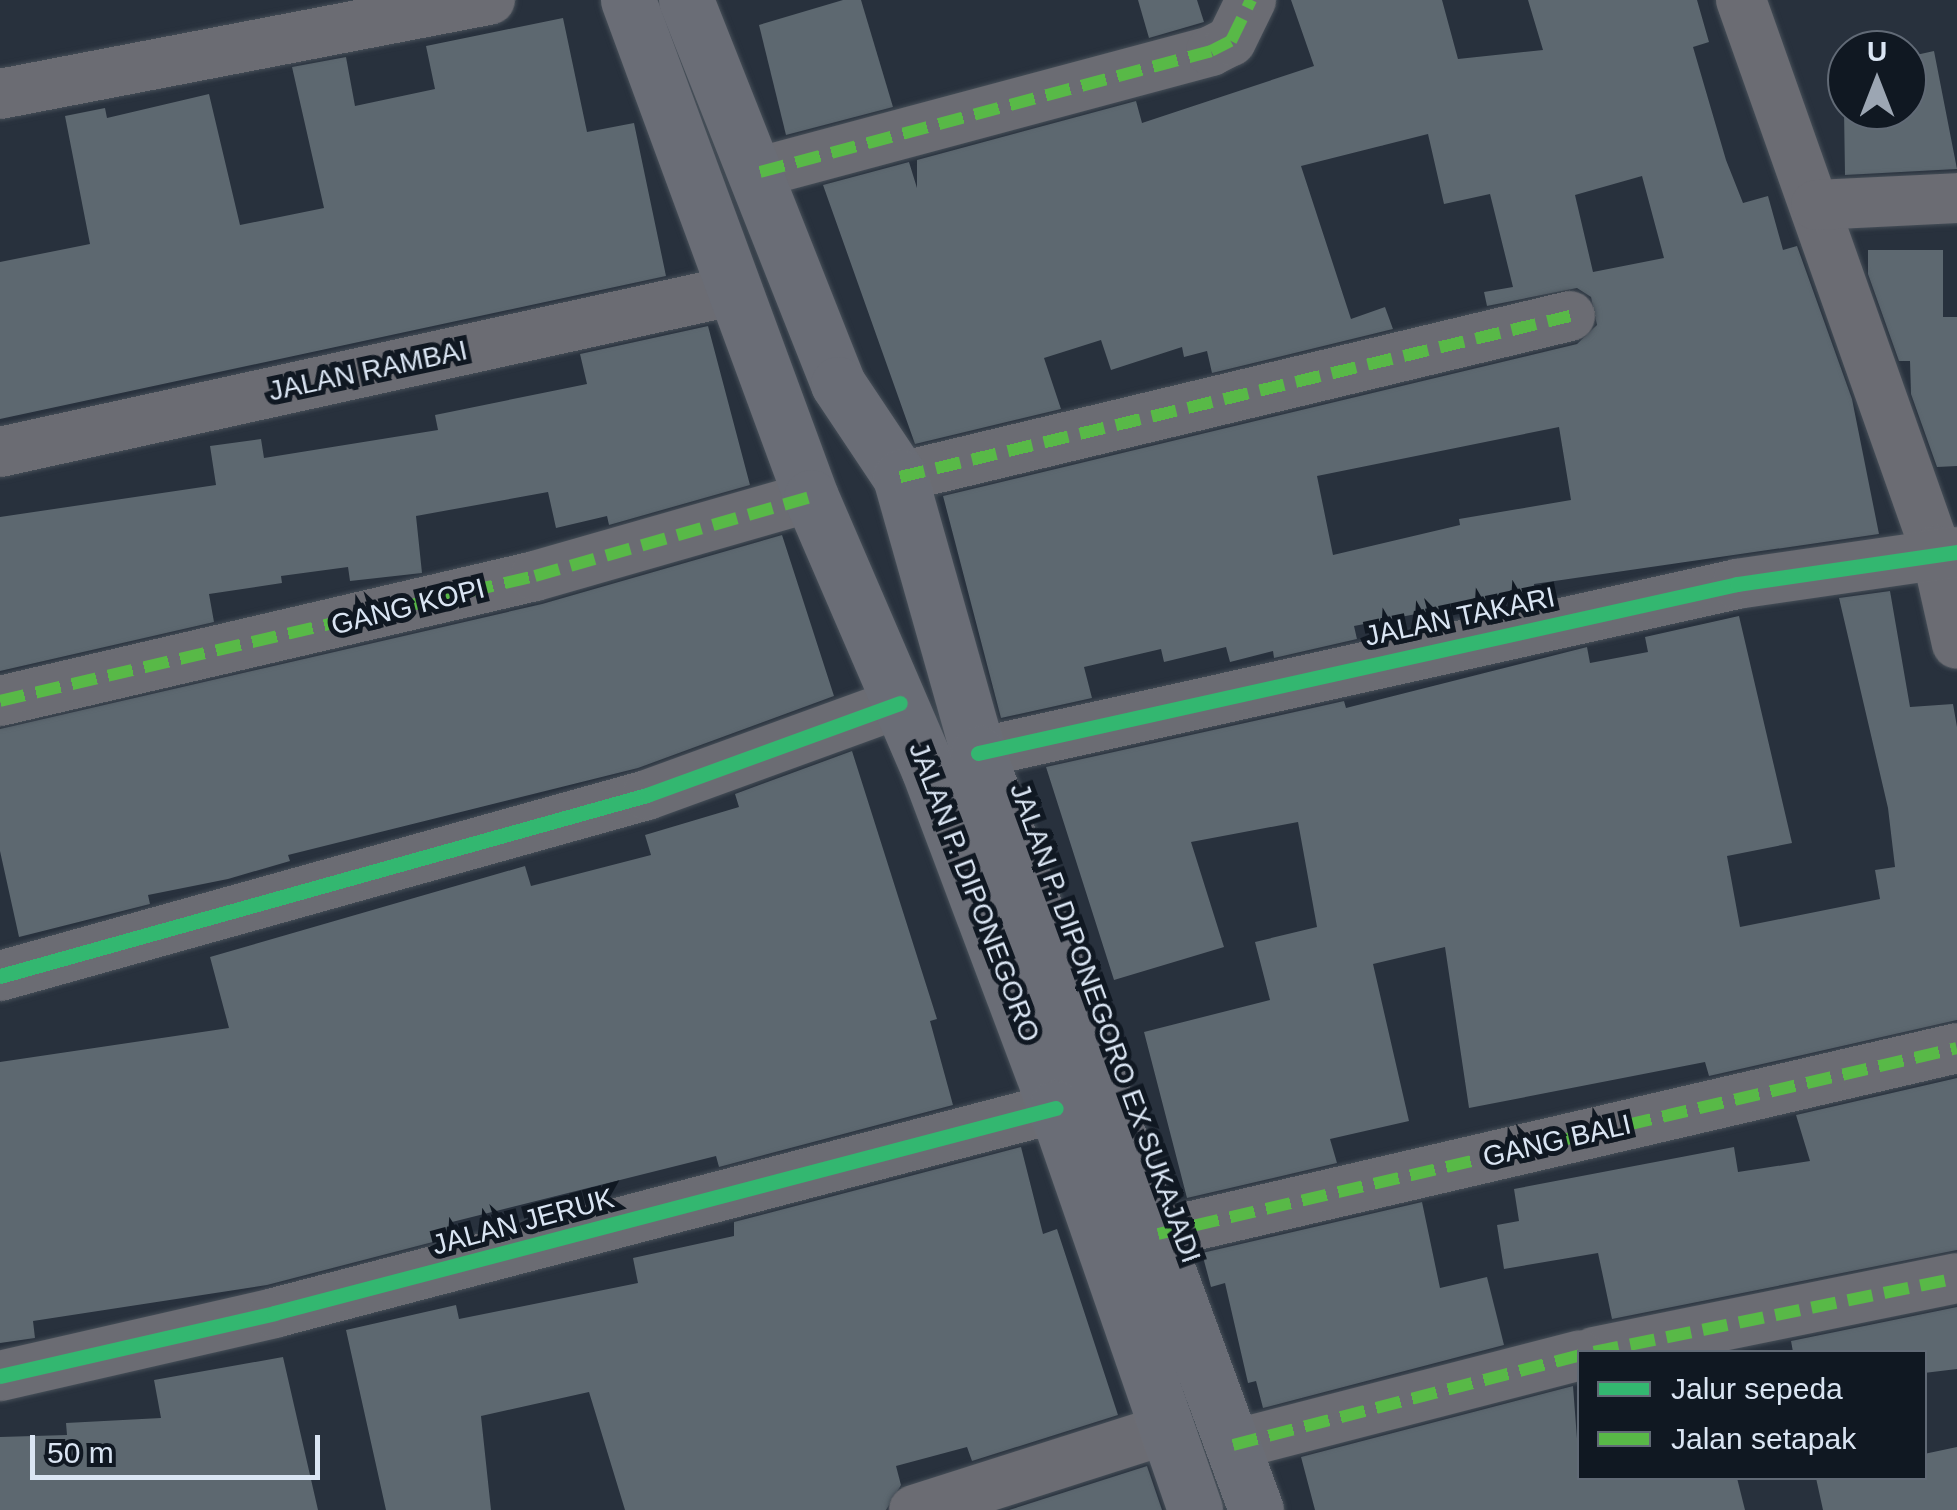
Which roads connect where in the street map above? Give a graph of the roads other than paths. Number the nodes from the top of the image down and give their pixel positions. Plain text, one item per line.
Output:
1 (490, 0) edge
2 (628, 0) edge
3 (686, 0) edge
4 (1252, 0) edge
5 (1741, 0) edge
6 (0, 94) edge
7 (760, 172) junction
8 (1957, 198) edge
9 (1816, 205) junction
10 (736, 290) junction
11 (1570, 316) dead end
12 (0, 452) edge
13 (900, 477) junction
14 (811, 497) junction
15 (1947, 552) edge
16 (1957, 644) edge
17 (0, 701) edge
18 (900, 702) junction
19 (978, 753) junction
20 (0, 976) edge
21 (1957, 1048) edge
22 (1056, 1108) junction
23 (1158, 1234) junction
24 (1957, 1278) edge
25 (1604, 1350) edge
26 (1577, 1357) edge
27 (0, 1376) edge
28 (1168, 1429) junction
29 (1234, 1445) junction
30 (914, 1510) edge
31 (1195, 1510) edge
32 (1256, 1510) edge

1 - 6 street
2 - 10 main road, JALAN P. DIPONEGORO
3 - 7 main road, JALAN P. DIPONEGORO EX SUKAJADI
4 - 7 street
5 - 9 street
7 - 13 main road, JALAN P. DIPONEGORO EX SUKAJADI
8 - 9 street
9 - 15 street
10 - 12 street, JALAN RAMBAI
10 - 14 main road, JALAN P. DIPONEGORO
11 - 13 street
13 - 19 main road, JALAN P. DIPONEGORO EX SUKAJADI
14 - 17 street, GANG KOPI
14 - 18 main road, JALAN P. DIPONEGORO
15 - 16 street
15 - 19 street, JALAN TAKARI
18 - 20 street
18 - 22 main road, JALAN P. DIPONEGORO
19 - 23 main road, JALAN P. DIPONEGORO EX SUKAJADI
21 - 23 street, GANG BALI
22 - 27 street, JALAN JERUK
22 - 28 main road, JALAN P. DIPONEGORO
23 - 29 main road, JALAN P. DIPONEGORO EX SUKAJADI
24 - 25 street
26 - 29 street
28 - 30 street
28 - 31 main road, JALAN P. DIPONEGORO
29 - 32 main road, JALAN P. DIPONEGORO EX SUKAJADI

